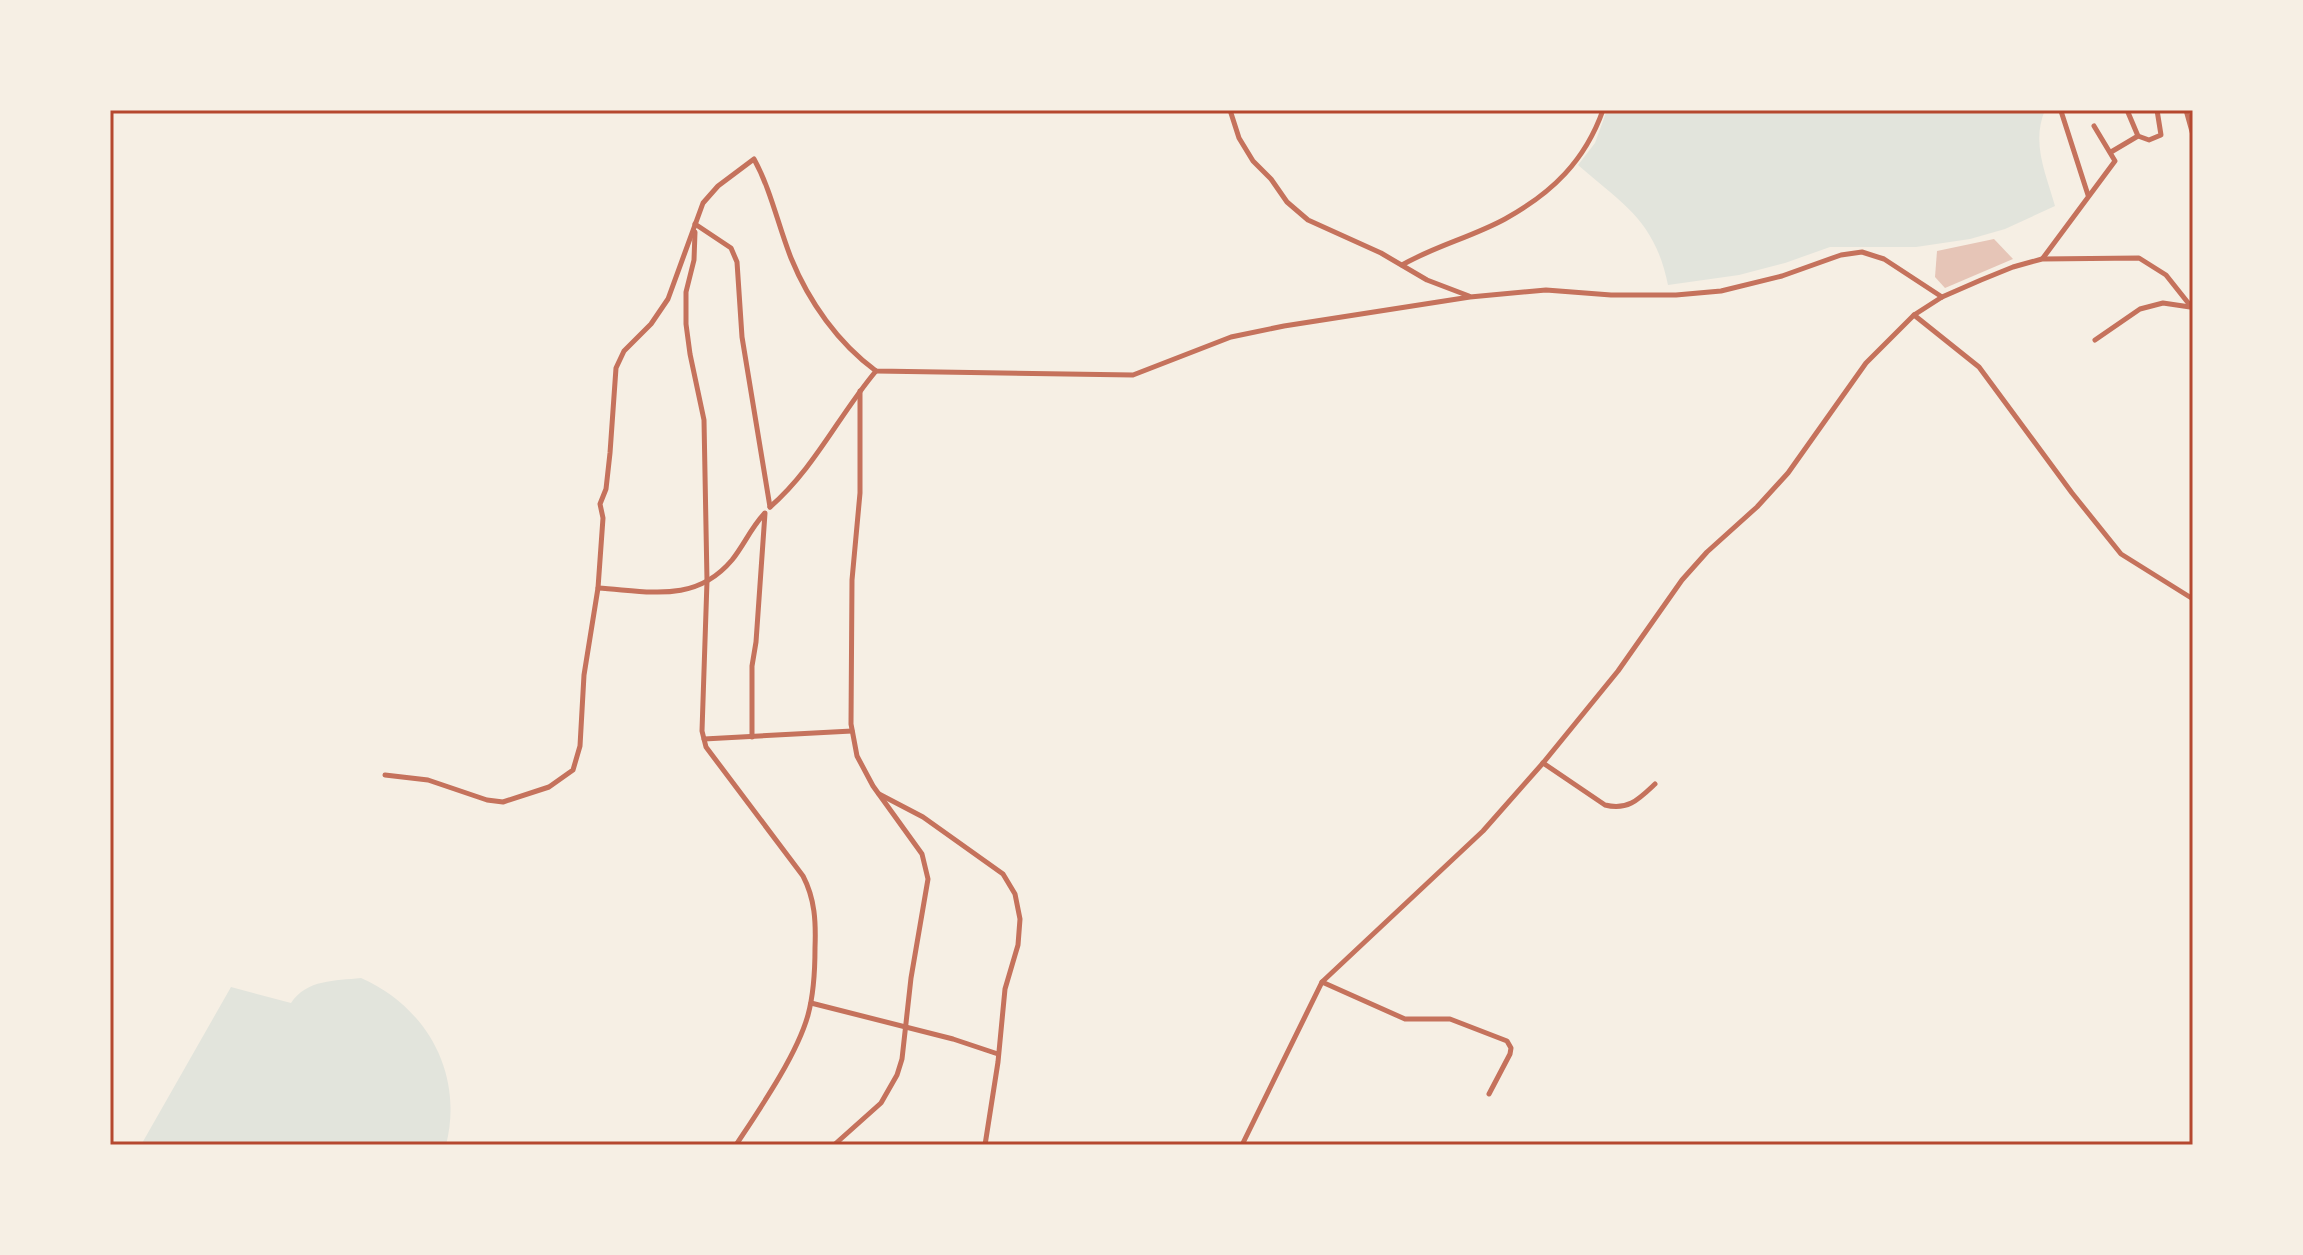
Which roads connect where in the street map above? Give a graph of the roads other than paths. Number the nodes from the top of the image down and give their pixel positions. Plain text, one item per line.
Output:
1 (1230, 110) edge
2 (1603, 110) edge
3 (2065, 110) edge
4 (2127, 110) edge
5 (2157, 110) edge
6 (2186, 110) edge
7 (2094, 126) dead end
8 (2193, 135) edge
9 (2138, 136) junction
10 (2111, 152) junction
11 (2088, 196) junction
12 (695, 224) junction
13 (2042, 259) junction
14 (1402, 265) junction
15 (1470, 297) junction
16 (1942, 297) junction
17 (2192, 308) edge
18 (1914, 315) junction
19 (2095, 340) dead end
20 (876, 371) junction
21 (860, 391) junction
22 (707, 581) junction
23 (598, 588) junction
24 (2193, 599) edge
25 (852, 731) junction
26 (752, 737) junction
27 (704, 739) junction
28 (1543, 763) junction
29 (385, 775) dead end
30 (1655, 784) dead end
31 (878, 793) junction
32 (1322, 982) junction
33 (811, 1003) junction
34 (906, 1027) junction
35 (998, 1054) junction
36 (1489, 1094) dead end
37 (736, 1145) edge
38 (834, 1145) edge
39 (985, 1145) edge
40 (1242, 1145) edge

1 - 14 street
2 - 14 street
3 - 11 street
4 - 9 street
5 - 9 street
6 - 8 street
7 - 10 street
9 - 10 street
10 - 11 street
11 - 13 street
12 - 20 street
12 - 21 street
12 - 22 street
12 - 23 street
13 - 16 street
13 - 17 street
14 - 15 street
15 - 16 street
15 - 20 street
16 - 18 street
17 - 19 street
18 - 24 street
18 - 28 street
20 - 21 street
21 - 25 street
22 - 23 street
22 - 26 street
22 - 27 street
23 - 29 street
25 - 26 street
25 - 31 street
26 - 27 street
27 - 33 street
28 - 30 street
28 - 32 street
31 - 34 street
31 - 35 street
32 - 36 street
32 - 40 street
33 - 34 street
33 - 37 street
34 - 35 street
34 - 38 street
35 - 39 street

